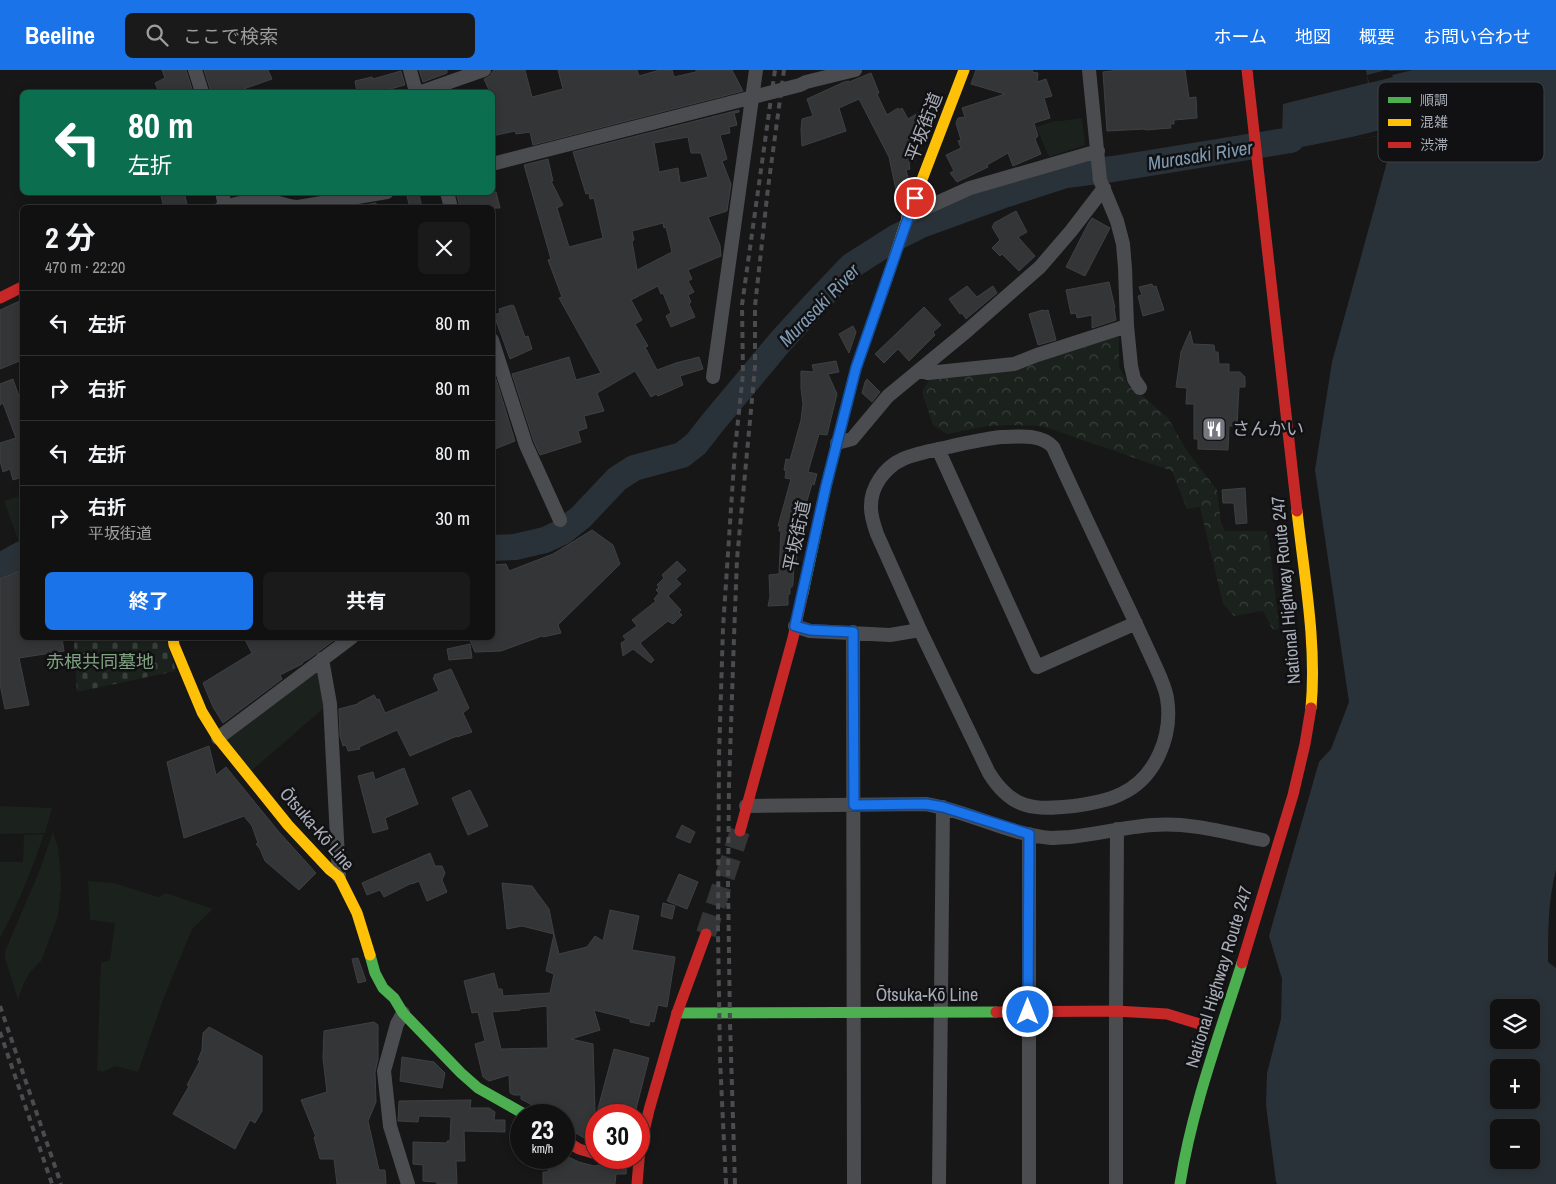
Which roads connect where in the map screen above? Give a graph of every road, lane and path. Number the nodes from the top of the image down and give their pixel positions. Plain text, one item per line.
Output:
1 (195, 70) edge
2 (410, 70) edge
3 (484, 70) edge
4 (756, 70) edge
5 (856, 70) edge
6 (964, 70) edge
7 (1090, 70) edge
8 (1248, 71) edge
9 (828, 73) edge
10 (201, 90) edge
11 (415, 90) edge
12 (428, 90) edge
13 (752, 98) junction
14 (1098, 157) junction
15 (495, 163) edge
16 (1102, 184) junction
17 (378, 195) edge
18 (222, 202) edge
19 (349, 204) edge
20 (283, 205) edge
21 (332, 205) edge
22 (907, 220) junction
23 (20, 288) edge
24 (0, 298) edge
25 (1127, 326) junction
26 (495, 349) edge
27 (919, 370) junction
28 (713, 377) dead end
29 (1140, 388) dead end
30 (837, 443) junction
31 (938, 449) junction
32 (560, 520) dead end
33 (1136, 623) junction
34 (795, 626) junction
35 (920, 630) junction
36 (853, 632) junction
37 (173, 640) edge
38 (348, 640) edge
39 (322, 659) junction
40 (218, 738) junction
41 (854, 805) junction
42 (746, 806) junction
43 (943, 807) junction
44 (1118, 829) junction
45 (740, 831) tunnel mouth
46 (1029, 834) junction
47 (1263, 841) dead end
48 (339, 878) junction
49 (706, 934) tunnel mouth
50 (1116, 1011) junction
51 (404, 1012) junction
52 (941, 1012) junction
53 (1028, 1012) junction
54 (677, 1013) junction
55 (853, 1013) junction
56 (1206, 1026) dead end
57 (510, 1106) edge
58 (650, 1107) edge
59 (638, 1169) edge
60 (408, 1184) edge
61 (637, 1184) edge
62 (854, 1184) edge
63 (939, 1184) edge
64 (1029, 1184) edge
65 (1116, 1184) edge
66 (1180, 1184) edge

1 - 10 street
2 - 11 street
3 - 12 street
4 - 13 street
5 - 9 street
6 - 22 main road, 平坂街道
7 - 14 street
8 - 66 main road, National Highway Route 247
9 - 13 street
13 - 15 street
13 - 28 street
14 - 16 street
14 - 22 street
16 - 25 street
16 - 27 street
17 - 19 street
18 - 20 street
19 - 21 street
22 - 30 main road, 平坂街道
23 - 24 main road
25 - 27 street
25 - 29 street
26 - 32 street
27 - 30 street
30 - 34 main road, 平坂街道
31 - 33 street
31 - 33 street
31 - 35 street
33 - 35 street
34 - 36 street
34 - 42 main road, 平坂街道
35 - 36 street
36 - 41 street
37 - 40 main road, Ōtsuka-Kō Line
38 - 39 street
39 - 40 street
39 - 48 street
40 - 48 main road, Ōtsuka-Kō Line
41 - 42 street
41 - 43 street
41 - 55 street
42 - 45 main road, 平坂街道
43 - 46 street
43 - 52 street
44 - 46 street
44 - 47 street
44 - 50 street
46 - 53 street
48 - 51 main road, Ōtsuka-Kō Line
49 - 54 main road
50 - 53 main road, Ōtsuka-Kō Line
50 - 56 main road, Ōtsuka-Kō Line
50 - 65 street
51 - 57 main road, Ōtsuka-Kō Line
51 - 60 street
52 - 53 main road, Ōtsuka-Kō Line
52 - 55 main road, Ōtsuka-Kō Line
52 - 63 street
53 - 64 street
54 - 55 main road, Ōtsuka-Kō Line
54 - 58 main road
55 - 62 street
59 - 61 main road

